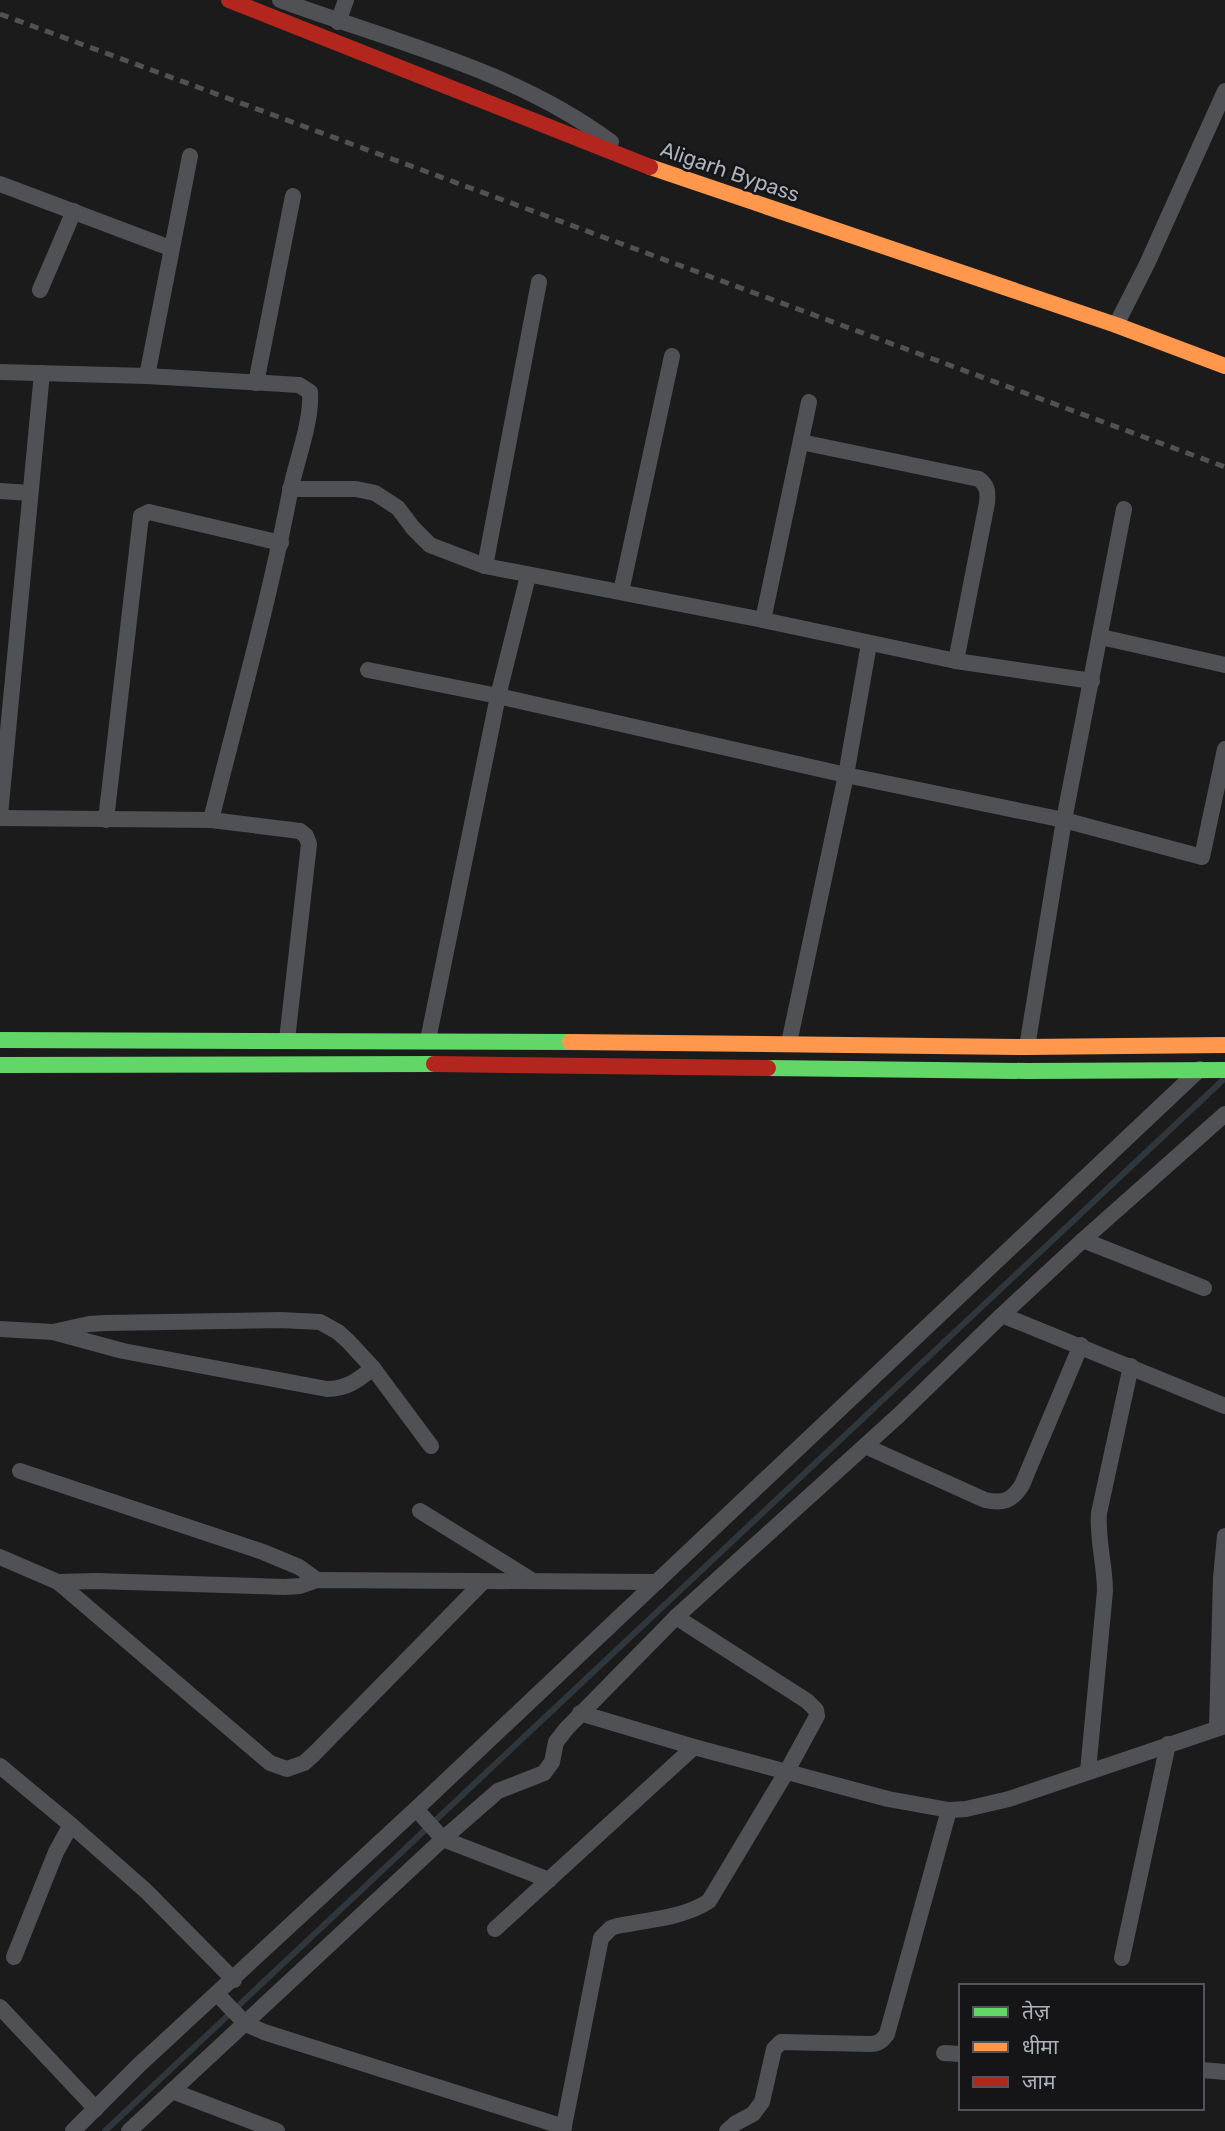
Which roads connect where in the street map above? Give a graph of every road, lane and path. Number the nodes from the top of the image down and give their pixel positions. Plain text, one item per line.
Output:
1 (229, 0) edge
2 (280, 0) edge
3 (346, 0) edge
4 (338, 22) junction
5 (1225, 91) edge
6 (190, 156) dead end
7 (642, 164) junction
8 (0, 184) edge
9 (293, 196) dead end
10 (74, 211) junction
11 (170, 248) junction
12 (540, 282) dead end
13 (40, 290) dead end
14 (1115, 325) junction
15 (672, 356) dead end
16 (1225, 366) edge
17 (0, 372) edge
18 (42, 373) junction
19 (147, 376) junction
20 (256, 383) junction
21 (809, 402) dead end
22 (801, 442) junction
23 (290, 489) junction
24 (0, 491) edge
25 (30, 493) junction
26 (1124, 509) dead end
27 (281, 543) junction
28 (485, 566) junction
29 (528, 576) junction
30 (621, 592) junction
31 (763, 620) junction
32 (1101, 637) junction
33 (870, 644) junction
34 (956, 661) junction
35 (1225, 665) edge
36 (368, 670) dead end
37 (1092, 681) junction
38 (498, 696) junction
39 (1225, 749) edge
40 (846, 775) junction
41 (3, 776) edge
42 (0, 817) edge
43 (106, 820) junction
44 (211, 820) junction
45 (1064, 820) junction
46 (0, 1040) edge
47 (286, 1040) junction
48 (428, 1040) junction
49 (789, 1043) junction
50 (1223, 1043) edge
51 (1027, 1046) junction
52 (0, 1065) edge
53 (1200, 1069) junction
54 (1225, 1070) edge
55 (1225, 1114) edge
56 (1083, 1240) junction
57 (1205, 1288) dead end
58 (1002, 1314) junction
59 (0, 1329) edge
60 (53, 1332) junction
61 (1081, 1345) junction
62 (1130, 1366) junction
63 (373, 1368) junction
64 (1225, 1406) edge
65 (431, 1446) dead end
66 (866, 1446) junction
67 (20, 1471) dead end
68 (420, 1511) dead end
69 (1225, 1536) edge
70 (0, 1557) edge
71 (317, 1580) junction
72 (58, 1581) junction
73 (483, 1582) junction
74 (535, 1582) junction
75 (657, 1582) junction
76 (676, 1617) junction
77 (580, 1713) junction
78 (1221, 1727) edge
79 (1168, 1744) junction
80 (694, 1747) junction
81 (0, 1766) edge
82 (1088, 1771) junction
83 (787, 1772) junction
84 (949, 1810) junction
85 (71, 1825) junction
86 (430, 1825) junction
87 (549, 1880) junction
88 (495, 1929) dead end
89 (14, 1956) dead end
90 (1122, 1958) dead end
91 (233, 1980) junction
92 (0, 2007) edge
93 (232, 2009) junction
94 (1204, 2070) edge
95 (1225, 2072) edge
96 (172, 2091) junction
97 (96, 2109) junction
98 (564, 2129) edge
99 (73, 2131) edge
100 (129, 2131) edge
101 (277, 2131) edge
102 (727, 2131) edge

1 - 7 main road, Aligarh Bypass
2 - 4 street
3 - 4 street
4 - 7 street
5 - 14 street
6 - 11 street
7 - 14 main road, Aligarh Bypass
8 - 10 street
9 - 20 street
10 - 11 street
10 - 13 street
11 - 19 street
12 - 28 street
14 - 16 main road, Aligarh Bypass
15 - 30 street
17 - 18 street
18 - 19 street
18 - 25 street
19 - 20 street
20 - 23 street
21 - 22 street
22 - 31 street
22 - 34 street
23 - 27 street
23 - 28 street
24 - 25 street
25 - 41 street
26 - 32 street
27 - 43 street
27 - 44 street
28 - 29 street
29 - 30 street
29 - 38 street
30 - 31 street
31 - 33 street
32 - 35 street
32 - 37 street
33 - 34 street
33 - 40 street
34 - 37 street
36 - 38 street
37 - 45 street
38 - 40 street
38 - 48 street
39 - 45 street
40 - 45 street
40 - 49 street
41 - 42 street
42 - 43 street
43 - 44 street
44 - 47 street
45 - 51 street
46 - 47 main road
47 - 48 main road
48 - 49 main road
49 - 51 main road
50 - 51 main road
52 - 53 main road
53 - 54 main road
53 - 75 street
55 - 56 street
56 - 57 street
56 - 58 street
58 - 61 street
58 - 66 street
59 - 60 street
60 - 63 street
60 - 63 street
61 - 62 street
61 - 66 street
62 - 64 street
62 - 82 street
63 - 65 street
66 - 76 street
67 - 71 street
68 - 74 street
69 - 78 street
70 - 72 street
71 - 72 street
71 - 73 street
72 - 73 street
73 - 74 street
74 - 75 street
75 - 86 street
76 - 77 street
76 - 83 street
77 - 80 street
77 - 86 street
78 - 79 street
79 - 82 street
79 - 90 street
80 - 83 street
80 - 87 street
81 - 85 street
82 - 84 street
83 - 84 street
83 - 98 street
84 - 102 street
85 - 89 street
85 - 91 street
86 - 87 street
86 - 91 street
86 - 93 street
87 - 88 street
91 - 93 street
92 - 97 street
93 - 96 street
93 - 97 street
93 - 98 street
94 - 95 street
96 - 100 street
96 - 101 street
97 - 99 street

